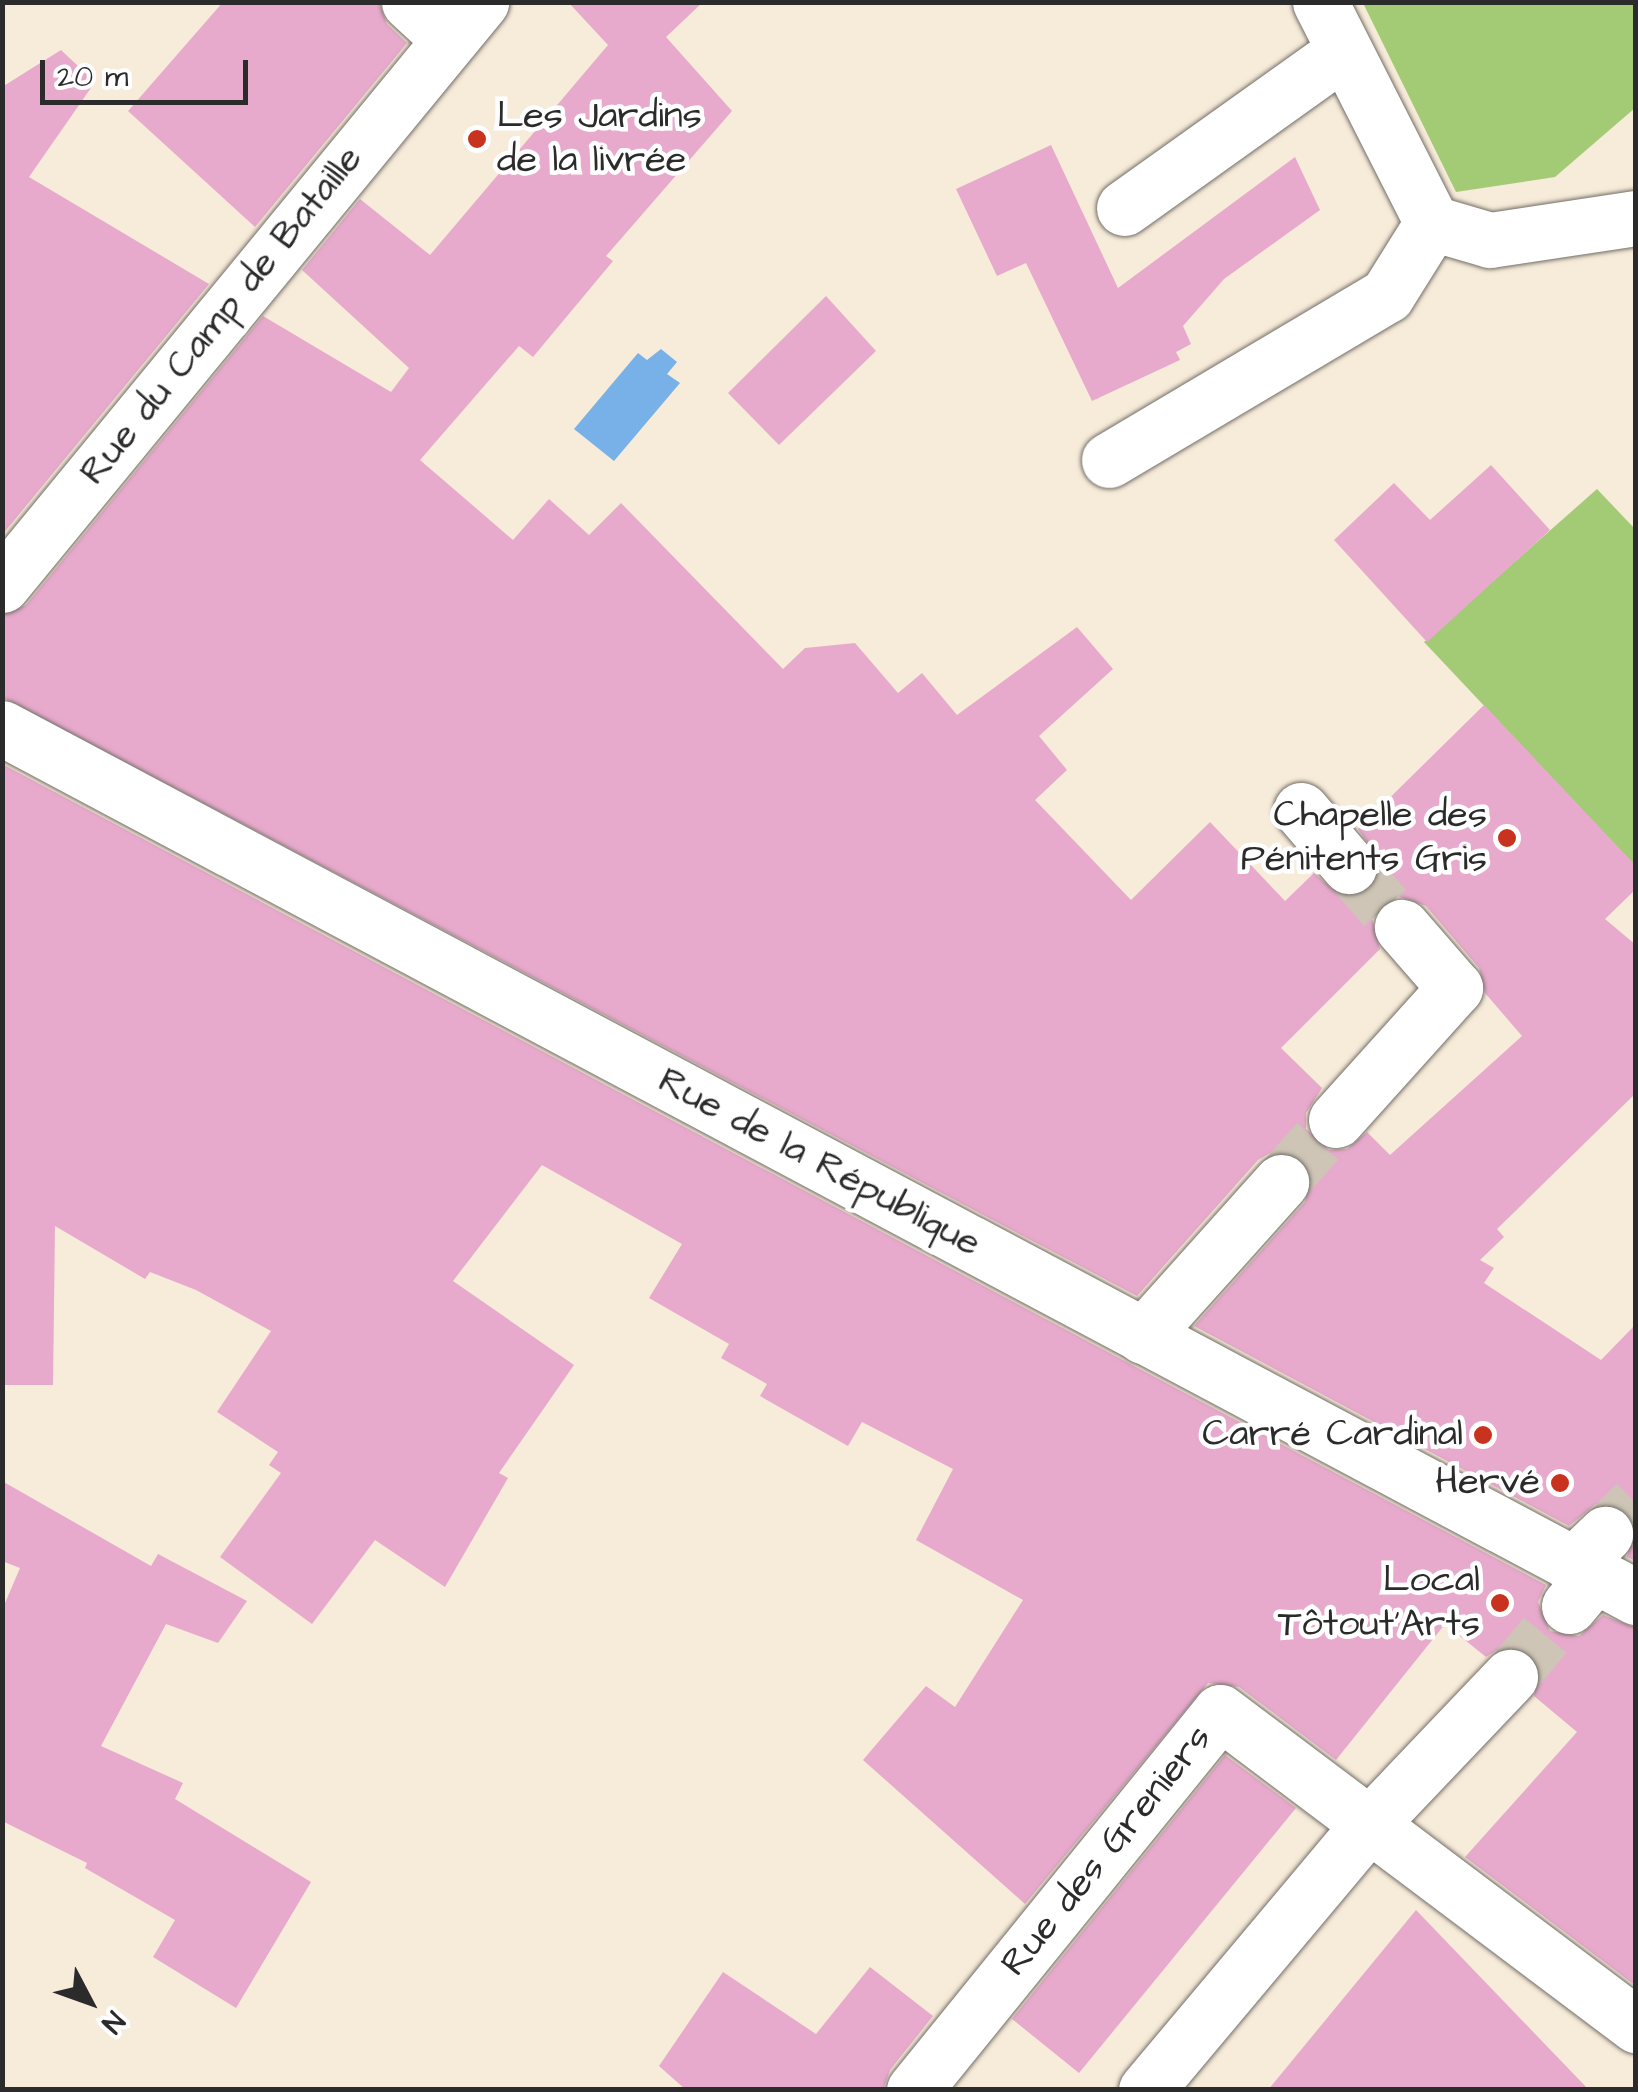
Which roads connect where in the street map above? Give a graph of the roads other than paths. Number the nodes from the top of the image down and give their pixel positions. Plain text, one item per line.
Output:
1 (409, 2) edge
2 (1320, 2) edge
3 (465, 20) edge
4 (1344, 51) junction
5 (1124, 208) dead end
6 (1636, 218) edge
7 (1432, 224) junction
8 (1109, 460) dead end
9 (2, 585) edge
10 (2, 728) edge
11 (1301, 810) dead end
12 (1349, 866) tunnel mouth
13 (1402, 926) tunnel mouth
14 (1336, 1120) tunnel mouth
15 (1280, 1182) tunnel mouth
16 (1143, 1336) junction
17 (1636, 1598) edge
18 (1510, 1677) tunnel mouth
19 (1366, 1828) junction
20 (1636, 2025) edge
21 (914, 2090) edge
22 (1146, 2090) edge

1 - 3 street
2 - 4 street
3 - 9 street, Rue du Camp de Bataille
4 - 5 street
4 - 7 street
6 - 7 street
7 - 8 street
10 - 16 street, Rue de la République
11 - 12 street
13 - 14 street
15 - 16 street
16 - 17 street, Rue de la République
18 - 19 street
19 - 20 street
19 - 21 street, Rue des Greniers
19 - 22 street

